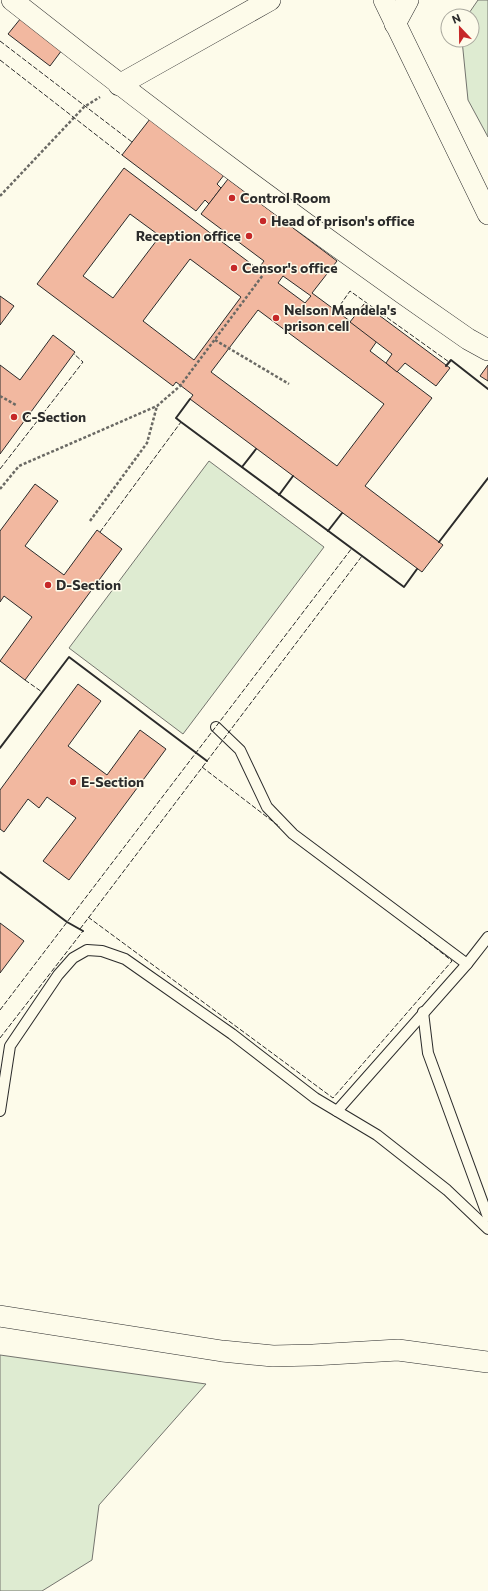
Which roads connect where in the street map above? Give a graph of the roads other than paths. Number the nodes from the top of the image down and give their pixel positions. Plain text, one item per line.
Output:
1 (12, 0) edge
2 (270, 0) edge
3 (384, 0) edge
4 (408, 0) edge
5 (395, 24) junction
6 (119, 85) junction
7 (488, 214) edge
8 (488, 350) edge
9 (216, 727) dead end
10 (488, 937) edge
11 (467, 964) junction
12 (423, 1012) junction
13 (10, 1046) junction
14 (0, 1059) edge
15 (0, 1111) edge
16 (337, 1111) junction
17 (488, 1217) edge
18 (488, 1229) edge
19 (0, 1316) edge
20 (488, 1362) edge

1 - 6 street
2 - 6 street
3 - 5 street
4 - 5 street
5 - 7 street
6 - 8 street
9 - 11 lane
10 - 11 lane
11 - 12 lane
12 - 16 lane
12 - 17 lane
13 - 14 lane
13 - 15 lane
13 - 16 lane
16 - 18 lane
19 - 20 street

